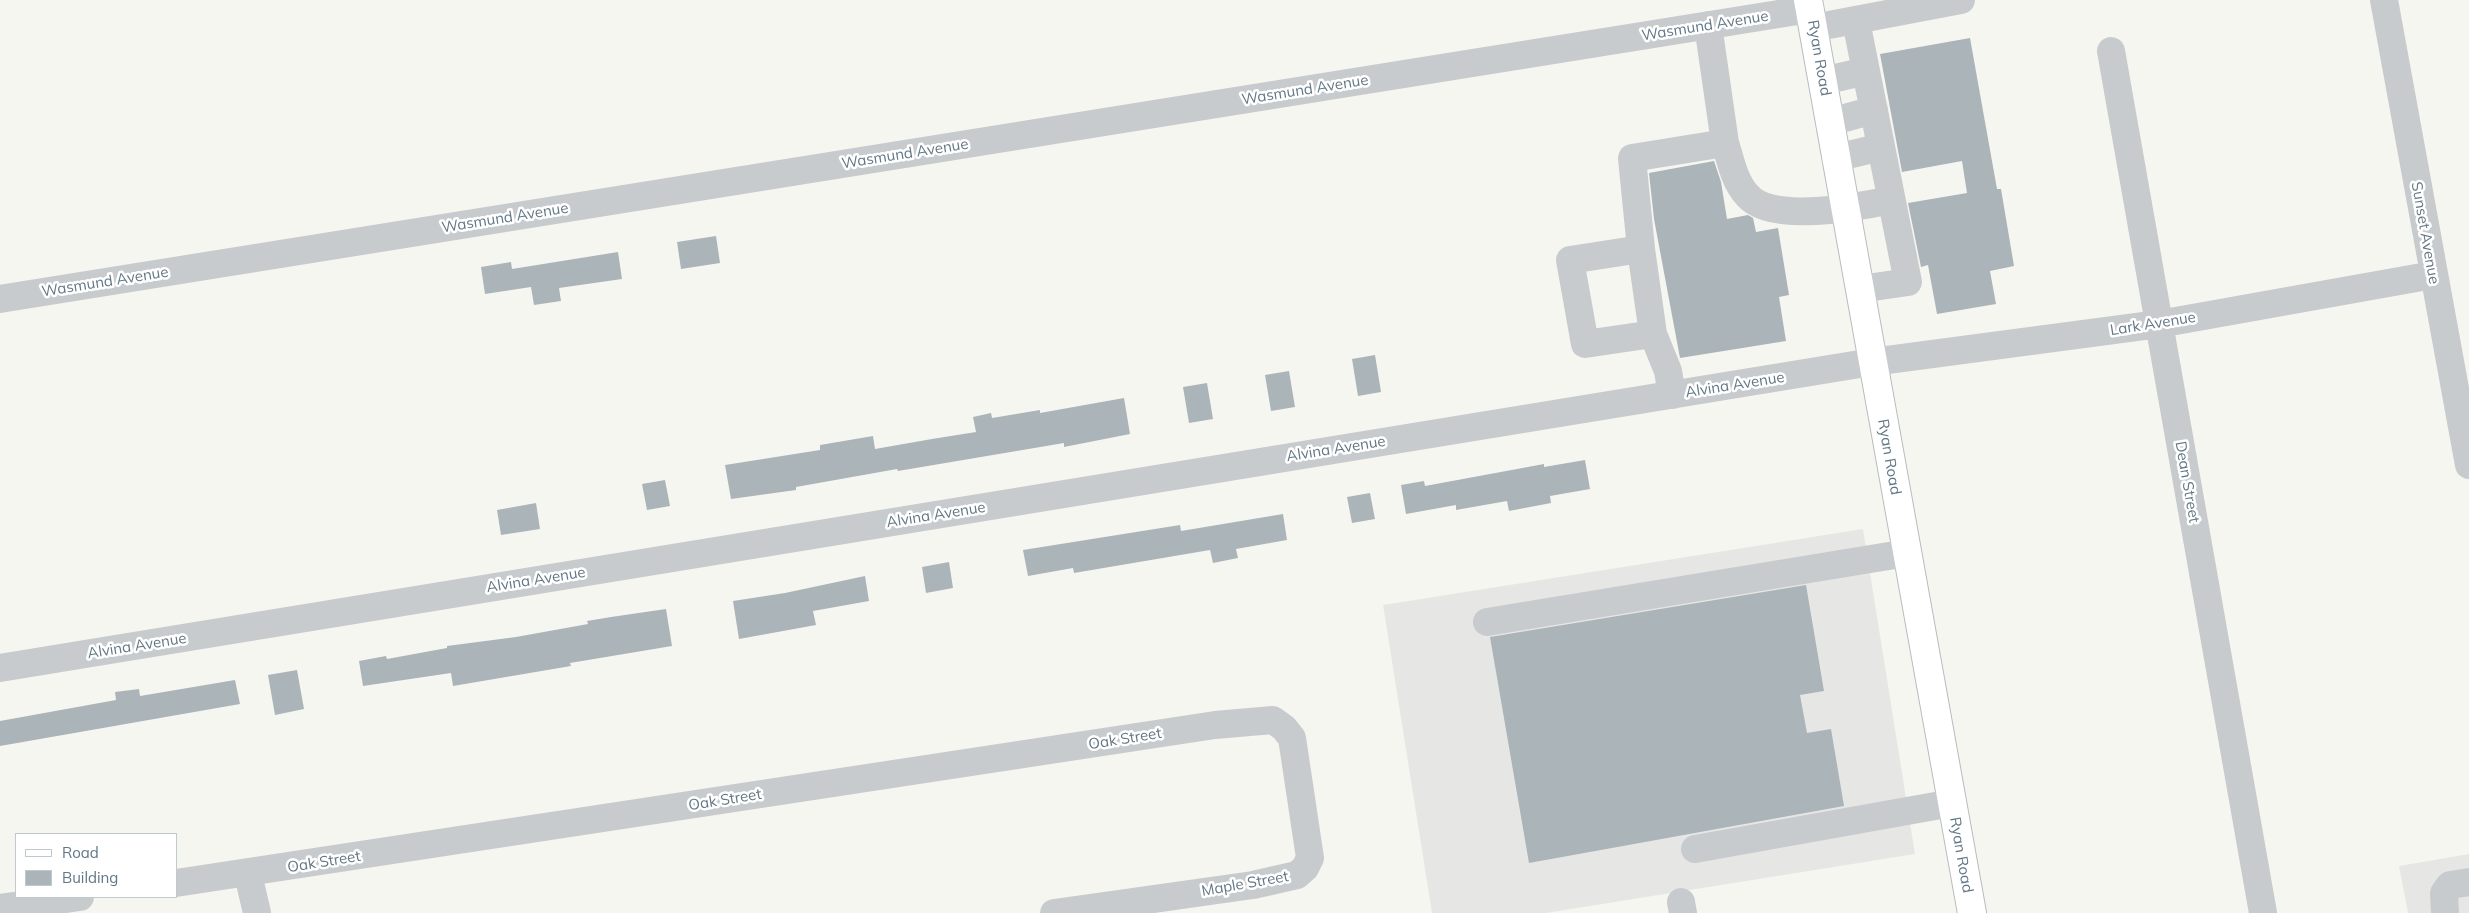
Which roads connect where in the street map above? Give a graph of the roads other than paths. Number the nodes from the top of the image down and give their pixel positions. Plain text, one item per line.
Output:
1 (1961, 0) edge
2 (2384, 0) edge
3 (1811, 12) edge
4 (1856, 21) junction
5 (1708, 25) junction
6 (2111, 51) dead end
7 (1866, 71) junction
8 (1823, 81) junction
9 (1874, 110) junction
10 (1830, 122) junction
11 (1725, 143) junction
12 (1881, 147) junction
13 (1836, 158) junction
14 (1891, 200) junction
15 (1845, 209) junction
16 (1642, 249) junction
17 (2433, 275) junction
18 (1860, 289) junction
19 (0, 299) edge
20 (2159, 324) junction
21 (1653, 334) junction
22 (1872, 362) junction
23 (1672, 395) junction
24 (2469, 465) edge
25 (1907, 553) junction
26 (1487, 622) dead end
27 (0, 668) edge
28 (1273, 720) joint
29 (1952, 803) junction
30 (1696, 849) dead end
31 (248, 874) junction
32 (2469, 882) edge
33 (178, 883) edge
34 (73, 898) edge
35 (0, 908) edge
36 (1113, 908) edge
37 (257, 913) edge
38 (1054, 913) edge
39 (1972, 913) edge
40 (2263, 913) edge
41 (2445, 913) edge

1 - 4 street, Wasmund Avenue
2 - 17 street, Sunset Avenue
3 - 4 street, Wasmund Avenue
3 - 5 street, Wasmund Avenue
3 - 8 main road, Ryan Road
4 - 7 street
5 - 11 street
5 - 19 street, Wasmund Avenue
6 - 20 street, Dean Street
7 - 8 street
7 - 9 street
8 - 10 main road, Ryan Road
9 - 10 street
9 - 12 street
10 - 13 main road, Ryan Road
11 - 15 street
11 - 16 street
12 - 13 street
12 - 14 street
13 - 15 main road, Ryan Road
14 - 15 street
14 - 18 street
15 - 18 main road, Ryan Road
16 - 21 street
16 - 21 street
17 - 20 street, Lark Avenue
17 - 24 street, Sunset Avenue
18 - 22 main road, Ryan Road
20 - 22 street, Lark Avenue
20 - 40 street, Dean Street
21 - 23 street
22 - 23 street, Alvina Avenue
22 - 25 main road, Ryan Road
23 - 27 street, Alvina Avenue
25 - 26 street
25 - 29 main road, Ryan Road
28 - 31 street, Oak Street
28 - 36 street, Maple Street
29 - 30 street
29 - 39 main road, Ryan Road
31 - 33 street, Oak Street
31 - 37 street
32 - 41 street
34 - 35 street
36 - 38 street, Maple Street

